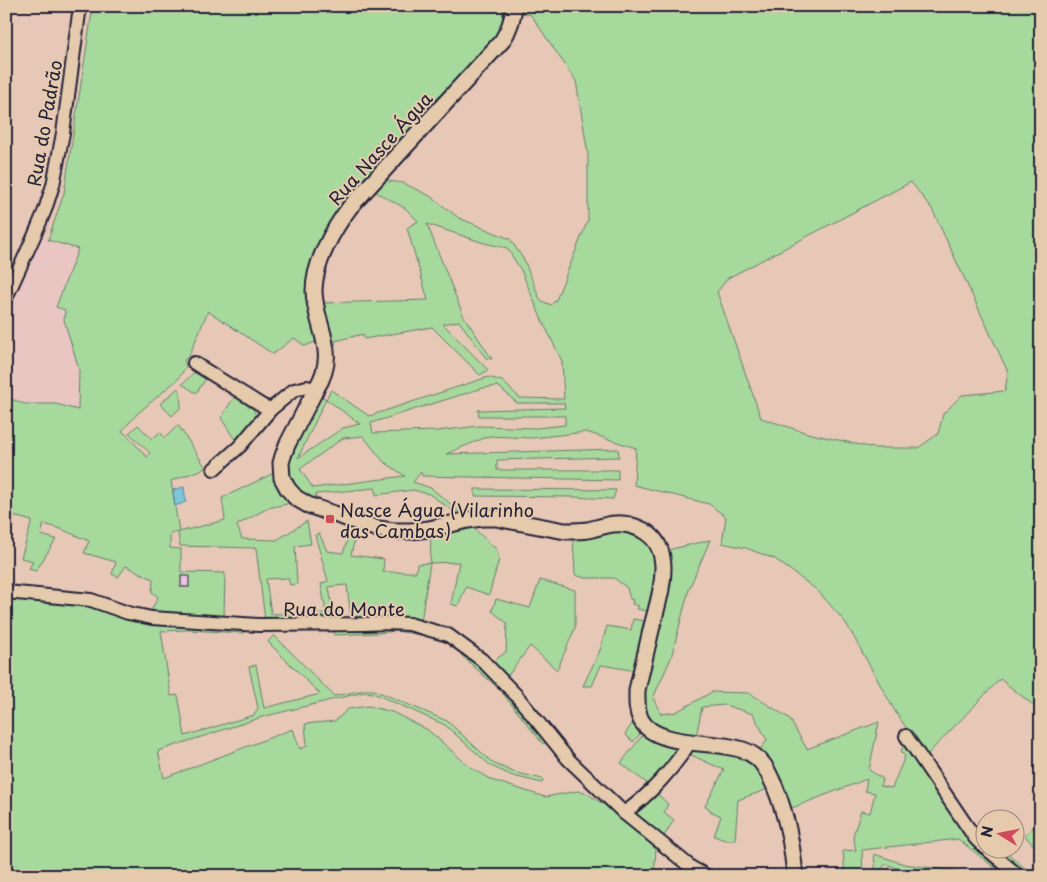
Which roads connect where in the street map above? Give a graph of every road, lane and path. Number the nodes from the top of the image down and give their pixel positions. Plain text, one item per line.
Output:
1 (80, 6) edge
2 (514, 6) edge
3 (6, 298) edge
4 (194, 363) dead end
5 (316, 389) junction
6 (271, 409) junction
7 (214, 469) dead end
8 (6, 592) edge
9 (906, 736) dead end
10 (690, 742) junction
11 (624, 813) junction
12 (974, 838) edge
13 (1000, 860) edge
14 (707, 876) edge
15 (795, 876) edge
16 (1019, 876) edge

1 - 3 street, Rua do Padrão
2 - 5 main road, Rua Nasce Água
4 - 6 street
5 - 6 street
5 - 10 main road, Rua Nasce Água
6 - 7 street
8 - 11 street, Rua do Monte
9 - 12 street
10 - 11 street
10 - 15 main road, Rua Nasce Água
11 - 14 street, Rua do Monte
13 - 16 street

